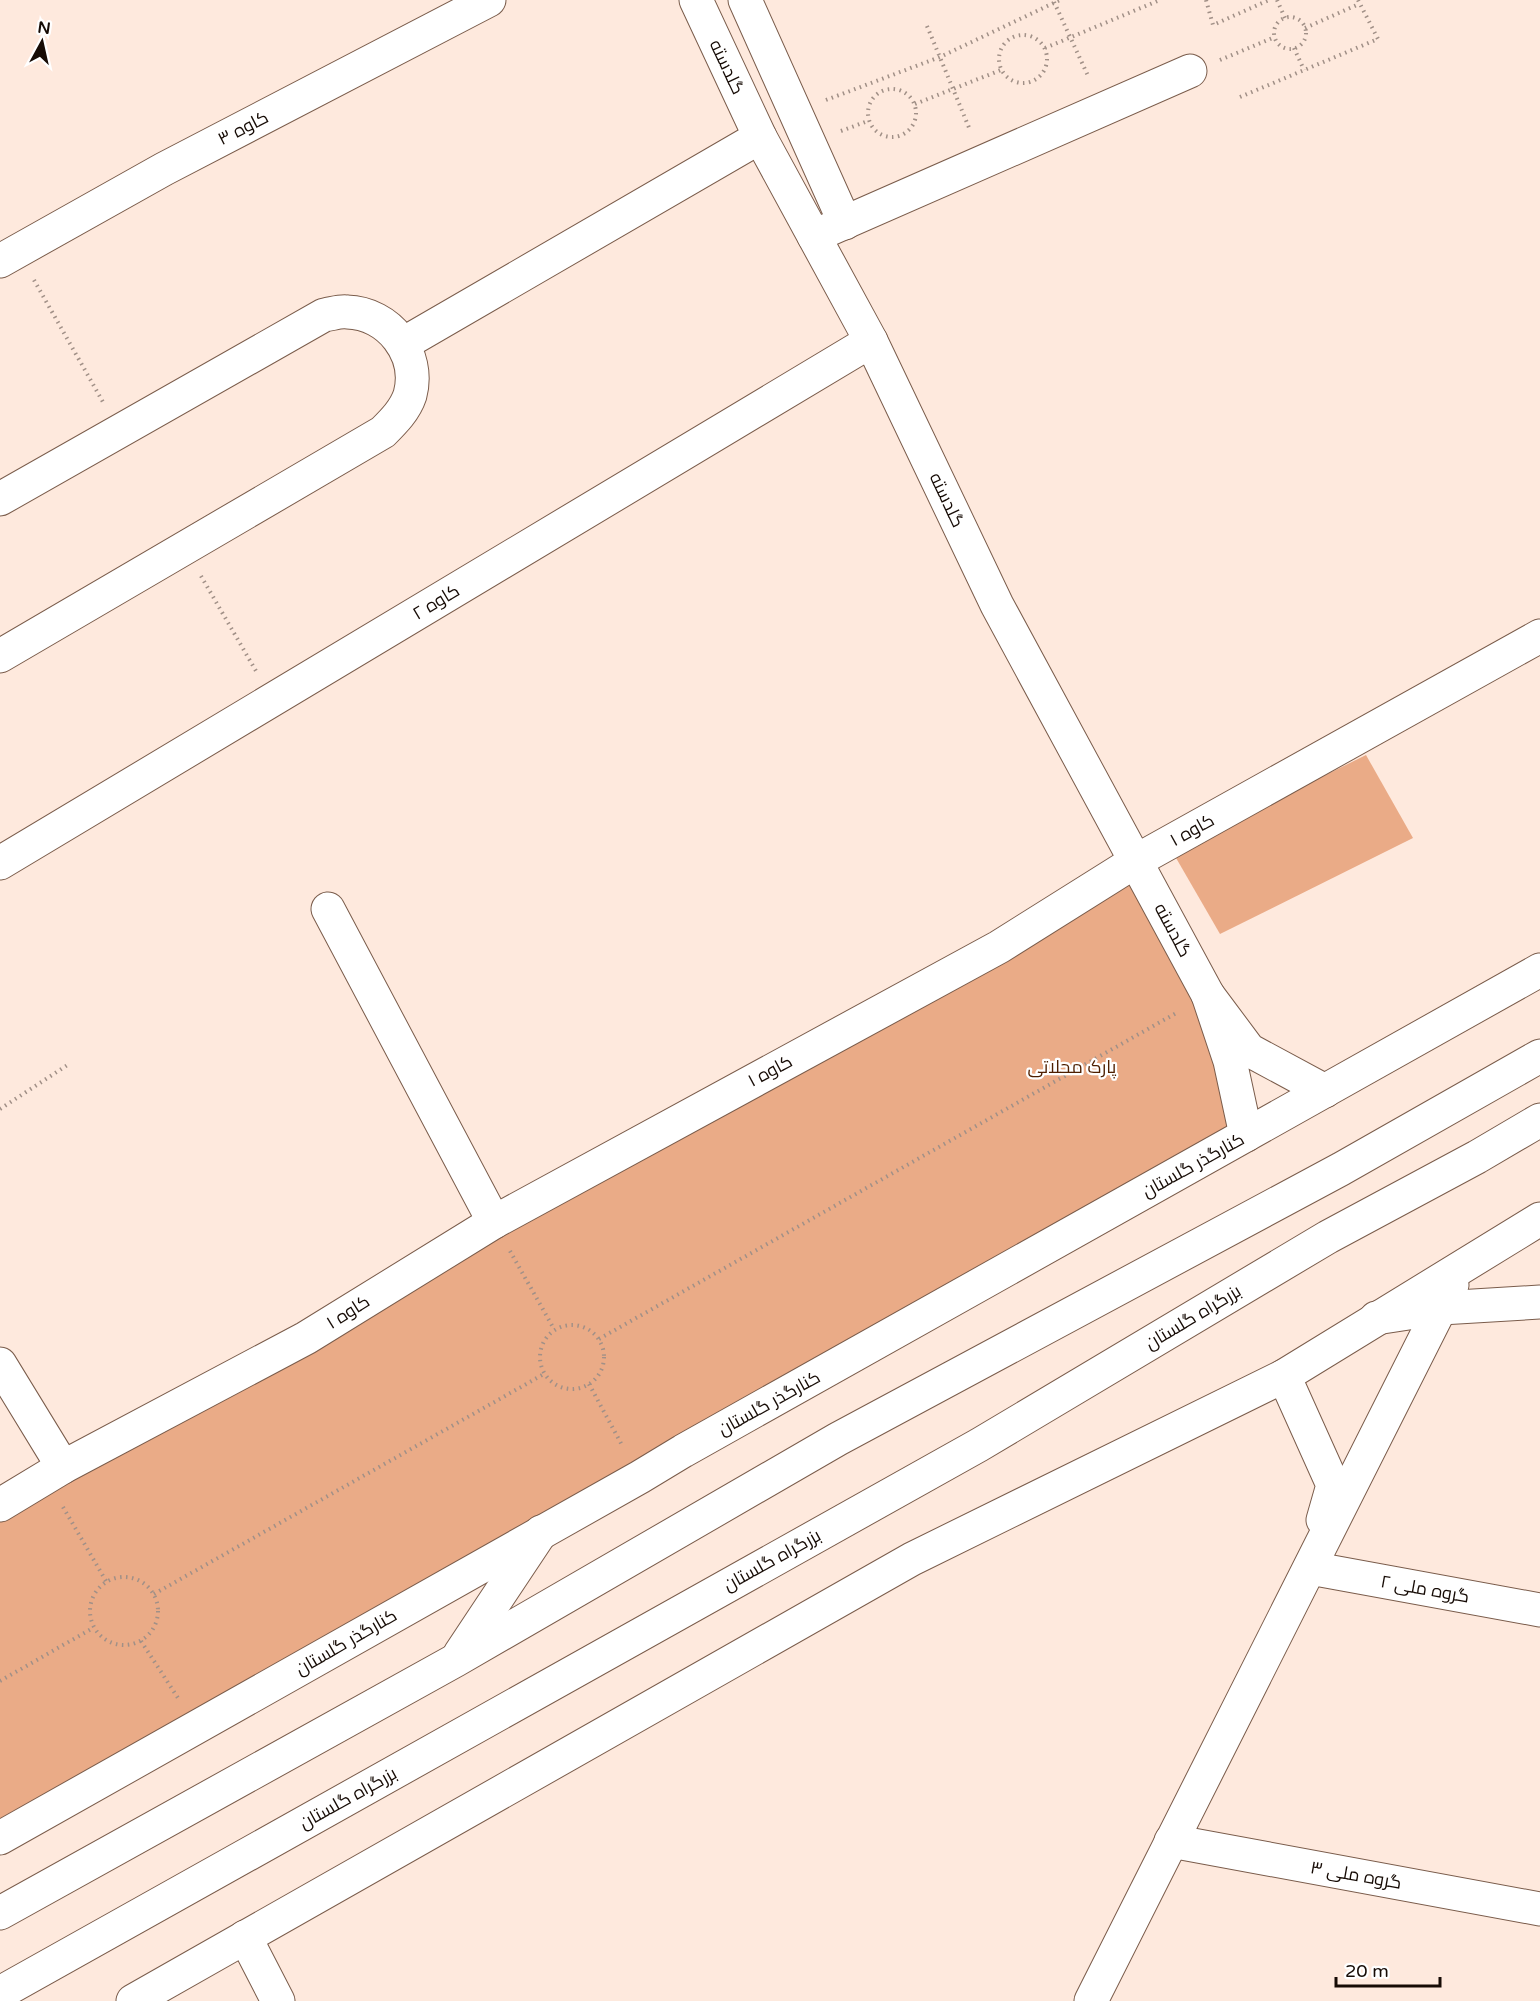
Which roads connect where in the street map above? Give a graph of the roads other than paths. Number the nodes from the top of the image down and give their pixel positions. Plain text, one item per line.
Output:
1 (489, 0) edge
2 (696, 0) edge
3 (745, 0) edge
4 (1191, 71) road end
5 (760, 137) junction
6 (845, 223) junction
7 (814, 236) junction
8 (9, 256) edge
9 (871, 341) junction
10 (402, 344) junction
11 (0, 499) edge
12 (1540, 636) edge
13 (0, 657) edge
14 (1137, 861) junction
15 (0, 863) edge
16 (328, 909) dead end
17 (1540, 970) edge
18 (1208, 994) junction
19 (1540, 1056) edge
20 (1325, 1091) junction
21 (1540, 1120) edge
22 (1246, 1135) junction
23 (1540, 1218) edge
24 (494, 1222) junction
25 (1462, 1266) junction
26 (1540, 1302) edge
27 (1441, 1308) junction
28 (1376, 1318) junction
29 (0, 1364) edge
30 (1284, 1376) junction
31 (54, 1472) junction
32 (0, 1505) edge
33 (541, 1532) junction
34 (1310, 1568) junction
35 (1540, 1610) edge
36 (456, 1660) junction
37 (0, 1838) edge
38 (1171, 1841) junction
39 (1540, 1909) edge
40 (0, 1913) edge
41 (245, 1937) junction
42 (0, 1994) edge
43 (133, 2001) edge
44 (278, 2001) edge
45 (1090, 2001) edge

1 - 8 main road, کاوه ۳
2 - 5 main road, گلدسته
3 - 6 main road
4 - 6 main road
5 - 7 main road, گلدسته
5 - 10 main road
6 - 7 main road
7 - 9 main road, گلدسته
9 - 14 main road, گلدسته
9 - 15 main road, کاوه ۲
10 - 11 main road
10 - 13 main road
12 - 14 main road, کاوه ۱
14 - 18 main road, گلدسته
14 - 24 main road, کاوه ۱
16 - 24 main road
17 - 20 main road, کنارگذر گلستان
18 - 20 main road
18 - 22 main road
19 - 36 main road
20 - 22 main road, کنارگذر گلستان
21 - 42 main road, بزرگراه گلستان
22 - 33 main road, کنارگذر گلستان
23 - 25 main road
24 - 31 main road, کاوه ۱
25 - 27 main road
25 - 28 main road
26 - 27 main road
27 - 28 main road
27 - 34 main road
28 - 30 main road
29 - 31 main road
30 - 34 main road
30 - 41 main road
31 - 32 main road, کاوه ۱
33 - 36 main road
33 - 37 main road, کنارگذر گلستان
34 - 35 main road, گروه ملی ۲
34 - 38 main road
36 - 40 main road
38 - 39 main road, گروه ملی ۳
38 - 45 main road
41 - 43 main road
41 - 44 main road

